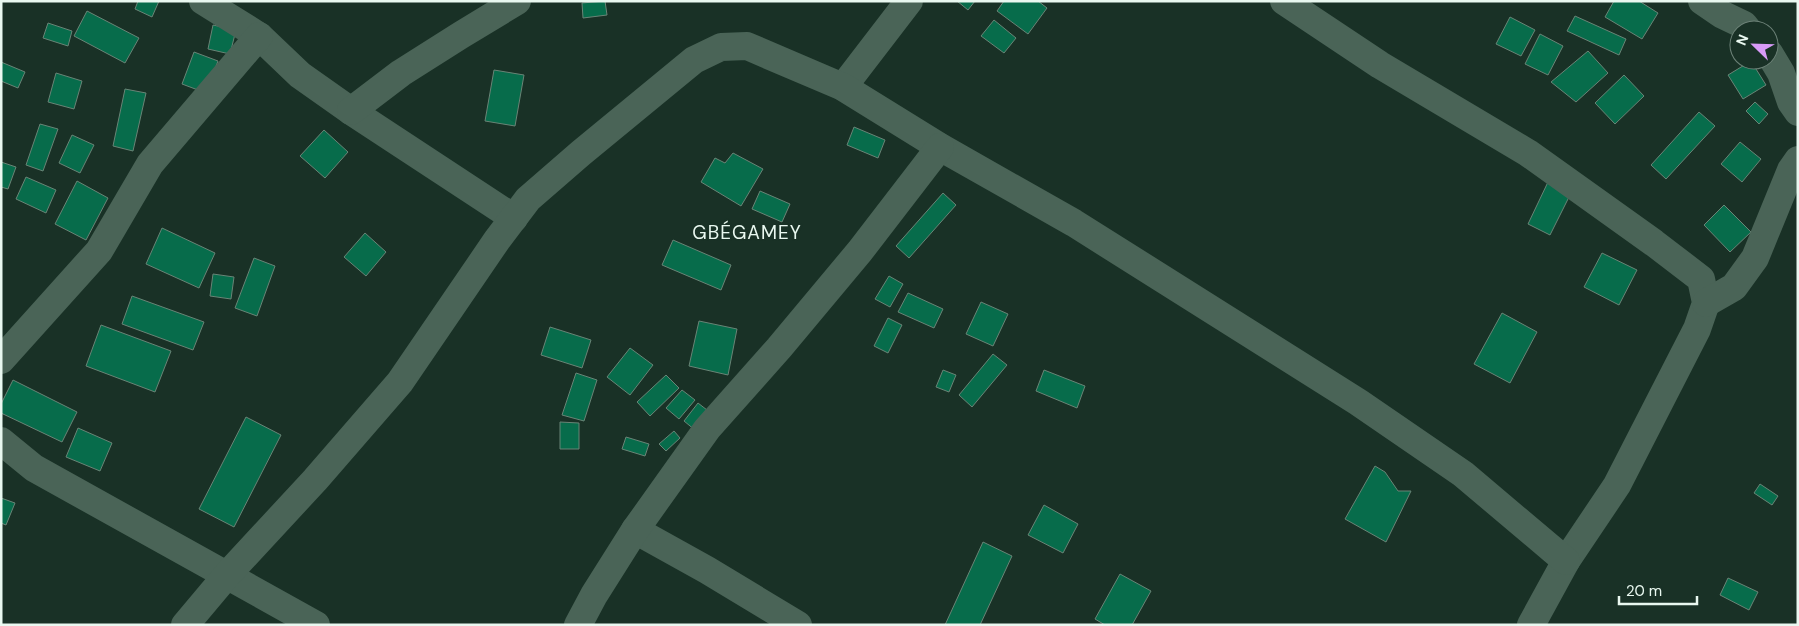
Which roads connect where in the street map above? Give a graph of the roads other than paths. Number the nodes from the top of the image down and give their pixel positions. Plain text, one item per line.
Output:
1 (203, 1) edge
2 (517, 1) edge
3 (909, 1) edge
4 (1284, 1) edge
5 (1702, 1) edge
6 (1732, 20) edge
7 (259, 36) junction
8 (1779, 70) edge
9 (843, 87) junction
10 (350, 111) junction
11 (1798, 112) edge
12 (940, 147) junction
13 (1798, 160) edge
14 (514, 218) junction
15 (1706, 303) junction
16 (1, 360) edge
17 (1, 441) edge
18 (635, 530) junction
19 (1566, 561) junction
20 (227, 575) junction
21 (185, 625) edge
22 (316, 625) edge
23 (578, 625) edge
24 (798, 625) edge
25 (1531, 625) edge

1 - 7 street
2 - 10 street
3 - 9 street
4 - 15 street
5 - 6 street
7 - 10 street
7 - 16 street
8 - 11 street
9 - 12 street
9 - 14 street
10 - 14 street
12 - 18 street
12 - 19 street
13 - 15 street
14 - 20 street
15 - 19 street
17 - 20 street
18 - 23 street
18 - 24 street
19 - 25 street
20 - 21 street
20 - 22 street

